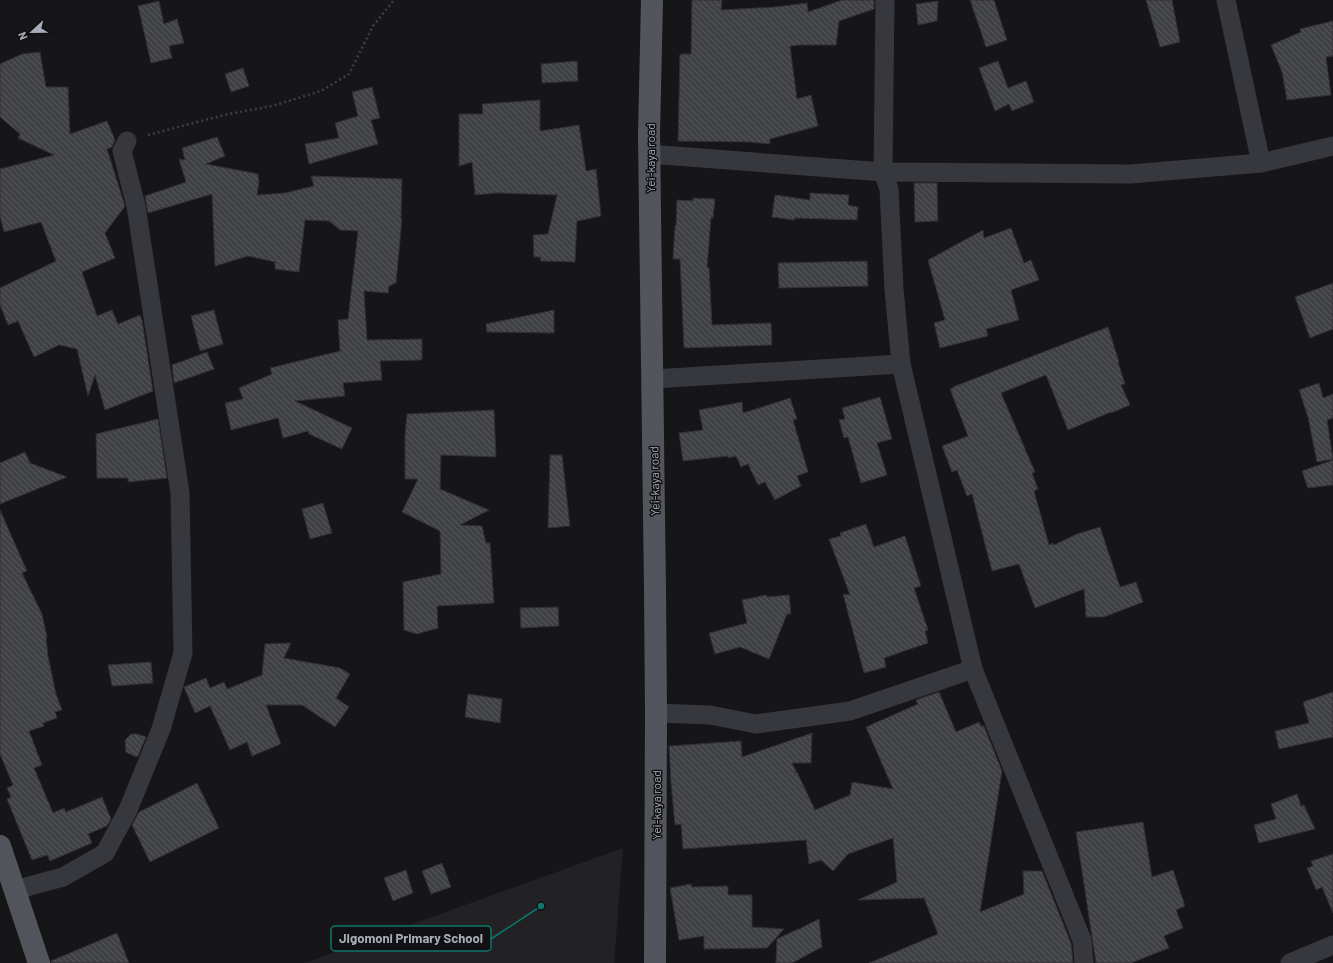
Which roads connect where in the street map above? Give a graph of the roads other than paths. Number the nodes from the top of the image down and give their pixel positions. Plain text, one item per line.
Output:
1 (652, 0) edge
2 (885, 0) edge
3 (1226, 0) edge
4 (127, 141) road end
5 (1333, 146) edge
6 (649, 154) junction
7 (1261, 163) junction
8 (883, 172) junction
9 (901, 364) junction
10 (653, 379) junction
11 (973, 669) junction
12 (656, 714) junction
13 (0, 846) edge
14 (15, 890) junction
15 (1333, 945) edge
16 (39, 963) edge
17 (655, 963) edge
18 (1084, 963) edge
19 (1290, 963) edge

1 - 6 main road, Yei-kaya road
2 - 8 street
3 - 7 street
4 - 14 street
5 - 7 street
6 - 8 street
6 - 10 main road, Yei-kaya road
7 - 8 street
8 - 9 street
9 - 10 street
9 - 11 street
10 - 12 main road, Yei-kaya road
11 - 12 street
11 - 18 street
12 - 17 main road, Yei-kaya road
13 - 14 main road
14 - 16 main road
15 - 19 street

